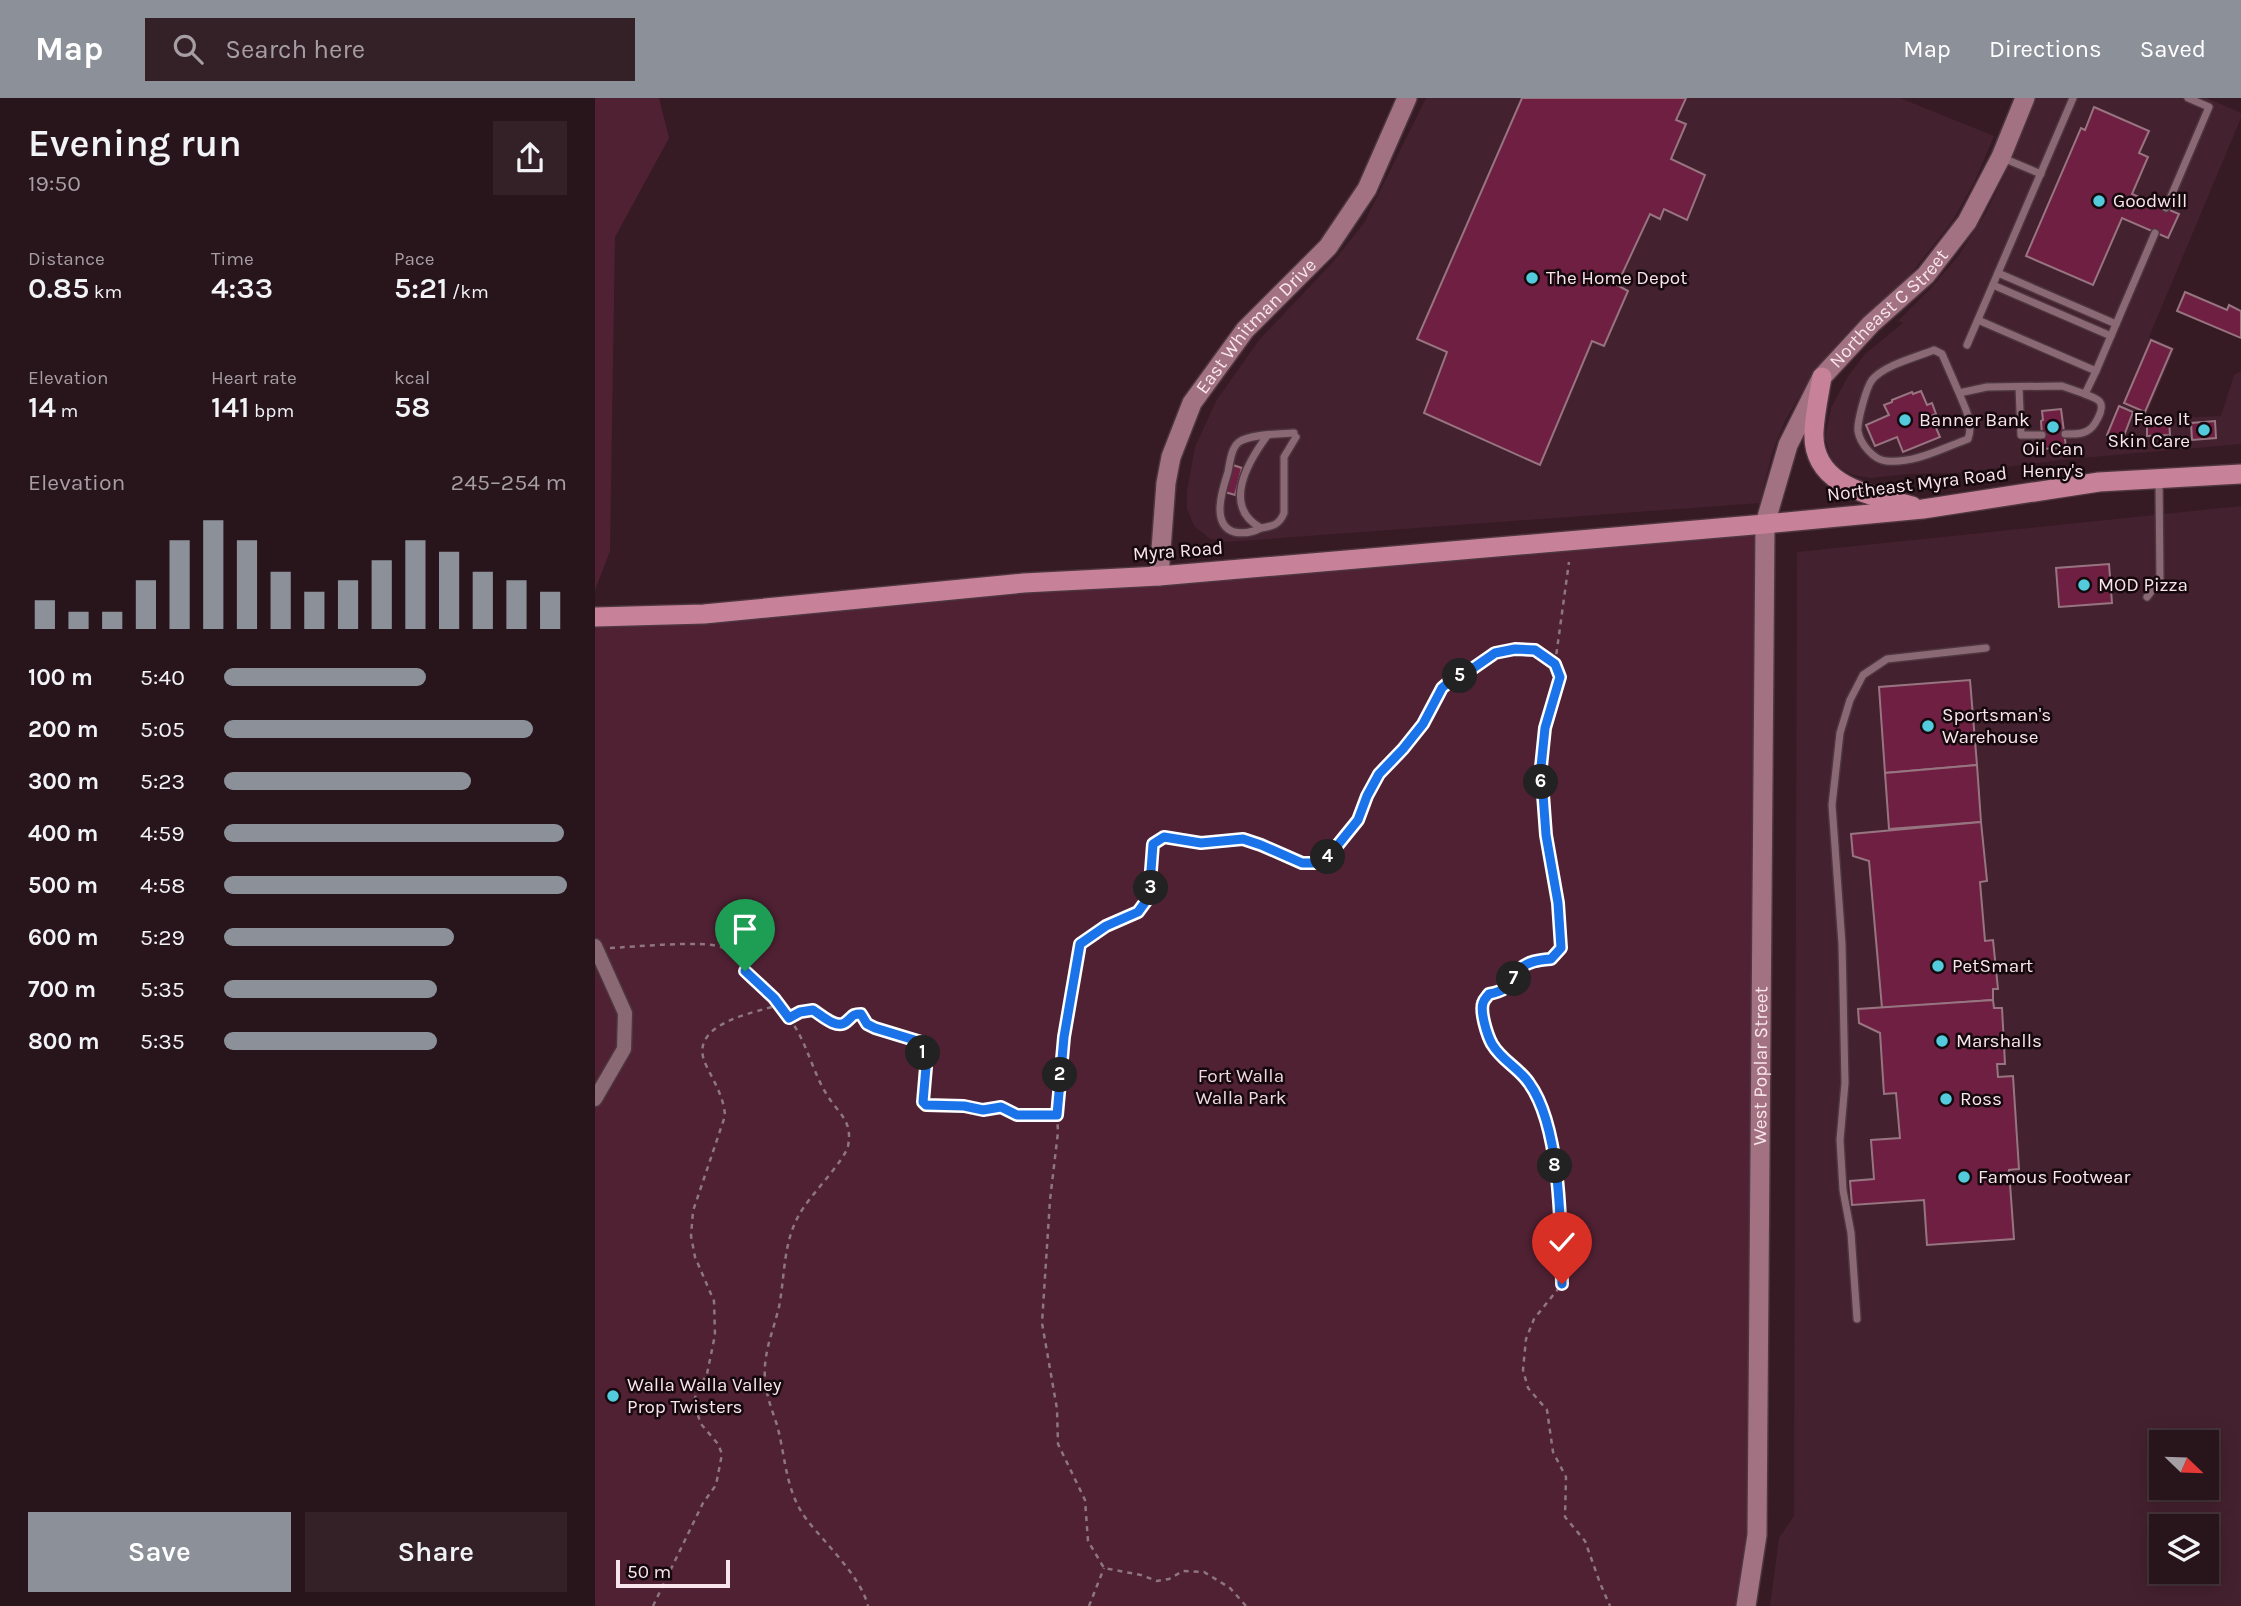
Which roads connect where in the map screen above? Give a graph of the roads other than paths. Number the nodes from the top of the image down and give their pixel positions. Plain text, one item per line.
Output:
1 (1408, 98) edge
2 (2025, 98) edge
3 (2073, 98) edge
4 (2188, 98) edge
5 (2001, 157) junction
6 (2041, 174) junction
7 (2166, 208) dead end
8 (2155, 233) dead end
9 (1998, 273) junction
10 (1993, 285) junction
11 (1978, 320) junction
12 (2116, 324) junction
13 (2111, 336) junction
14 (1968, 345) dead end
15 (2096, 371) junction
16 (1822, 377) junction
17 (2019, 387) junction
18 (1959, 393) junction
19 (2085, 394) junction
20 (2065, 434) dead end
21 (2042, 435) dead end
22 (1267, 436) junction
23 (2241, 474) edge
24 (2158, 479) junction
25 (1923, 509) junction
26 (1765, 524) junction
27 (1261, 528) junction
28 (1159, 576) junction
29 (2147, 597) dead end
30 (595, 617) edge
31 (1986, 648) dead end
32 (596, 948) edge
33 (595, 1100) edge
34 (1857, 1319) dead end
35 (1746, 1606) edge

1 - 28 main road, East Whitman Drive
2 - 5 main road, Northeast C Street
3 - 6 lane
4 - 7 lane
5 - 6 lane
5 - 16 main road, Northeast C Street
6 - 9 lane
8 - 12 lane
9 - 10 lane
9 - 12 lane
10 - 11 lane
10 - 13 lane
11 - 14 lane
11 - 15 lane
12 - 13 lane
13 - 15 lane
15 - 19 lane
16 - 25 highway
16 - 26 main road, Northeast C Street
17 - 18 lane
17 - 19 lane
17 - 21 lane
18 - 18 lane
19 - 20 lane
22 - 27 lane
22 - 27 lane
22 - 27 lane
23 - 24 highway, Northeast Myra Road
24 - 25 highway, Northeast Myra Road
24 - 29 lane
25 - 26 highway, Northeast Myra Road
26 - 28 highway, Myra Road
26 - 35 main road, West Poplar Street
28 - 30 highway, Myra Road
31 - 34 lane
32 - 33 street

